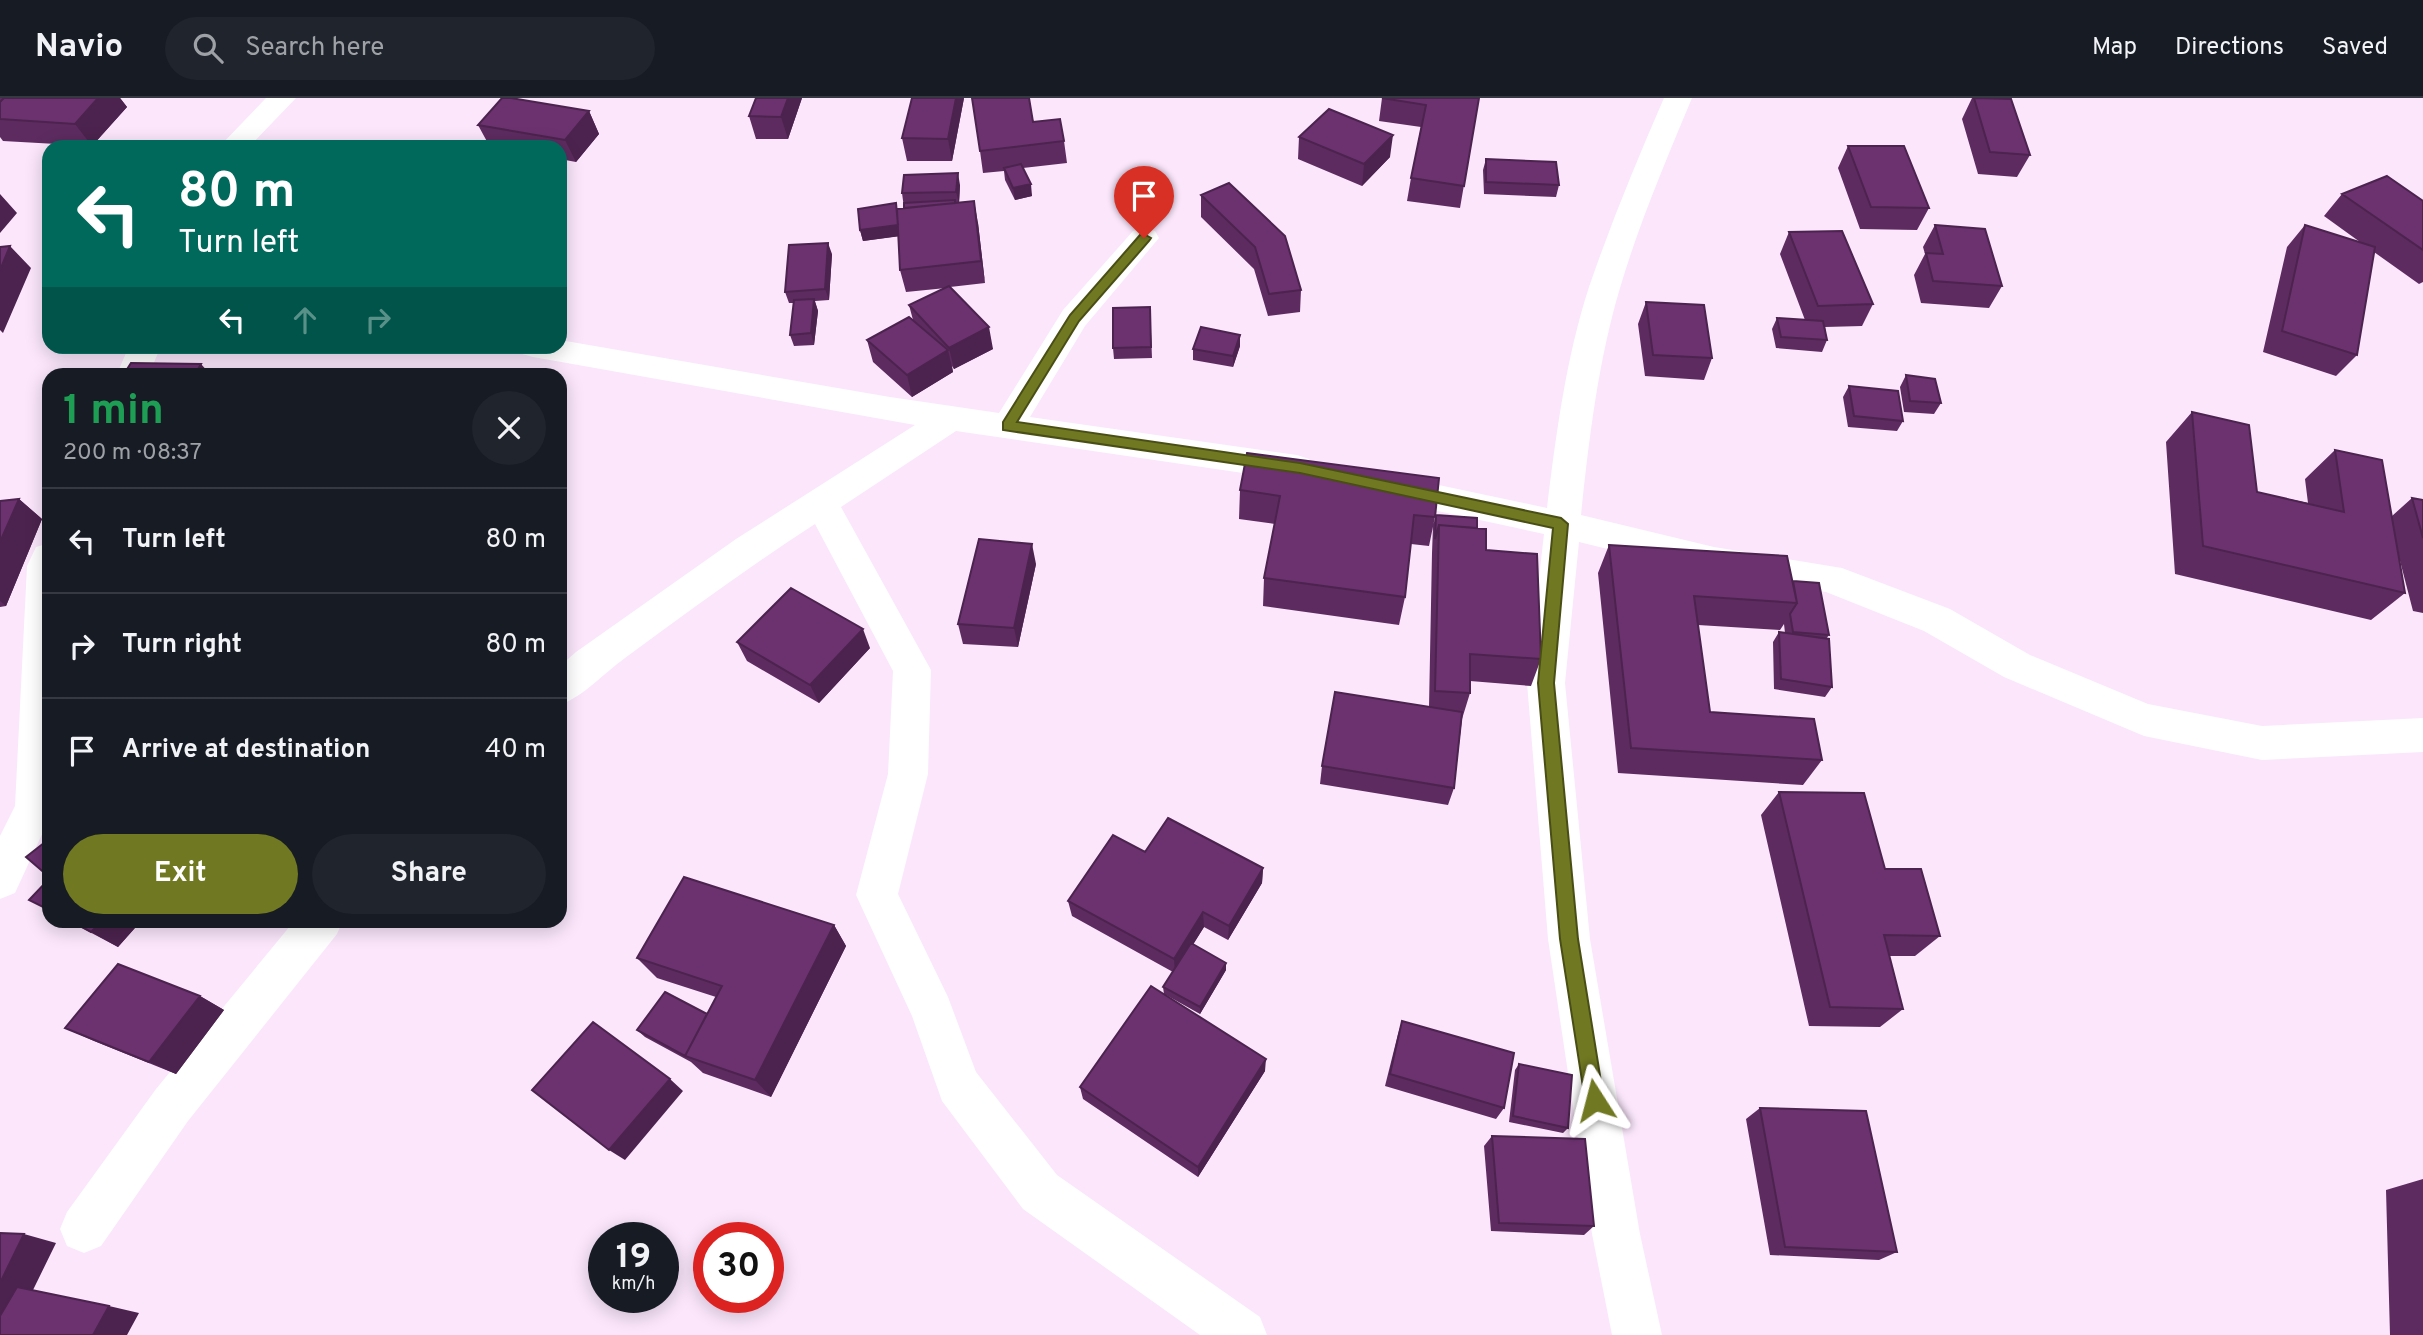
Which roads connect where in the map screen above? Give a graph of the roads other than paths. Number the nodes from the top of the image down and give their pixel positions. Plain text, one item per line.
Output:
1 (282, 98) edge
2 (1678, 98) edge
3 (240, 140) edge
4 (1144, 238) dead end
5 (567, 352) edge
6 (951, 418) junction
7 (1008, 426) junction
8 (821, 502) junction
9 (1561, 524) junction
10 (42, 638) edge
11 (567, 683) edge
12 (2423, 735) edge
13 (0, 880) edge
14 (316, 928) edge
15 (84, 1229) dead end
16 (1242, 1335) edge
17 (1637, 1335) edge

1 - 3 street
2 - 9 street
4 - 7 street
5 - 6 street
6 - 7 street
6 - 8 street
7 - 9 street
8 - 11 street
8 - 16 street
9 - 12 street
9 - 17 street
10 - 13 street
14 - 15 street

